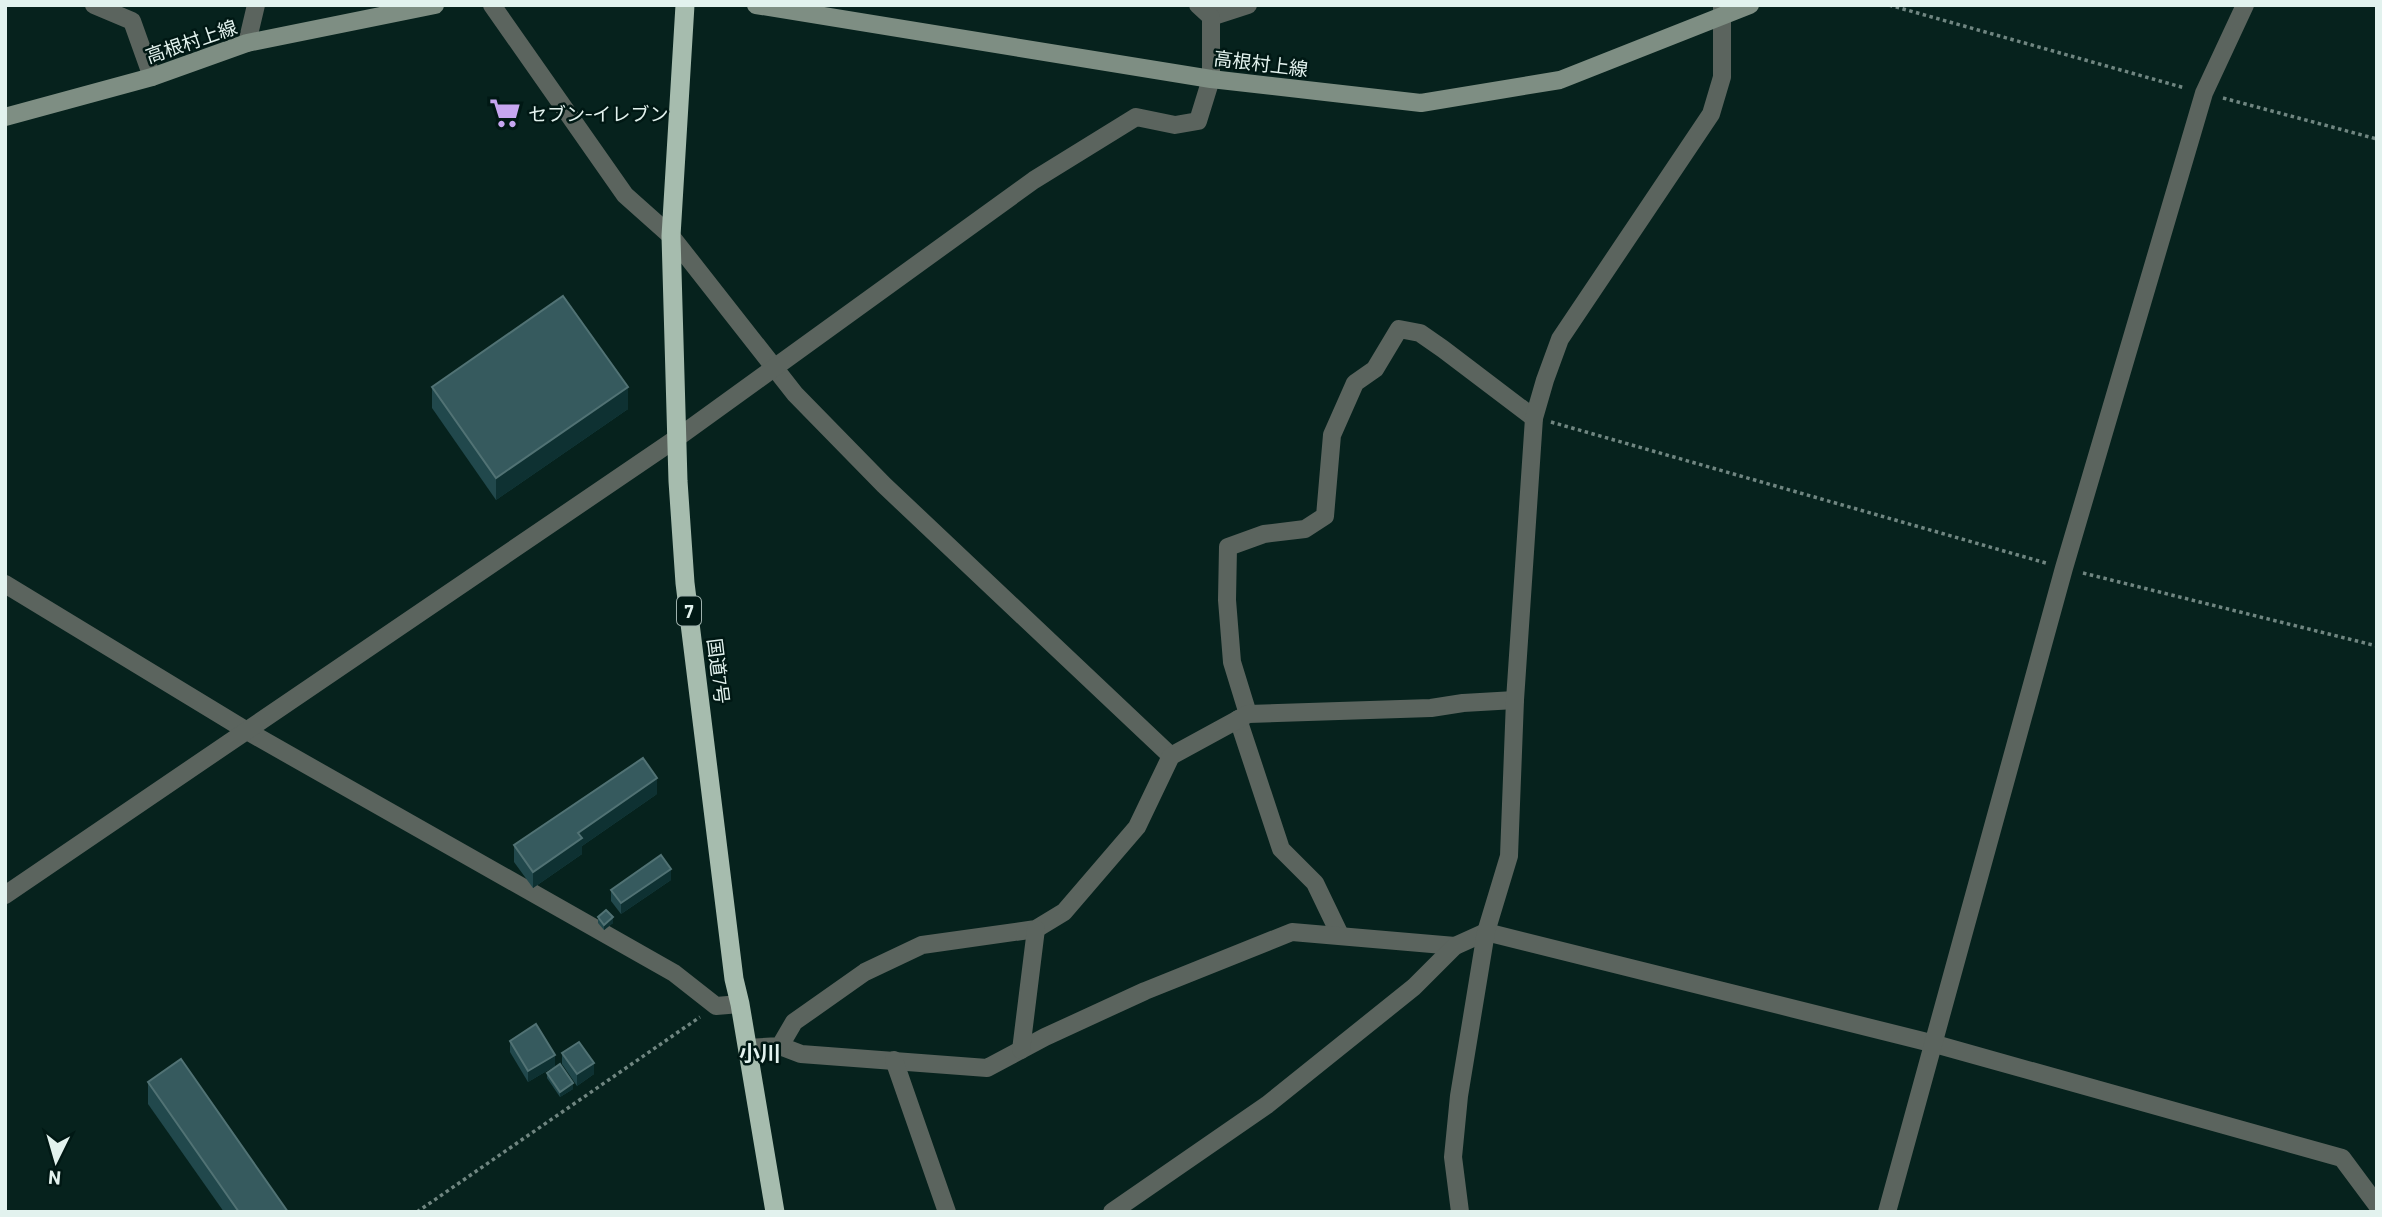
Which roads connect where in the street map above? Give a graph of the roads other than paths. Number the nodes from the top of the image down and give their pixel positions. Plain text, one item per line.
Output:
1 (94, 5) edge
2 (256, 5) edge
3 (435, 5) edge
4 (492, 5) edge
5 (685, 5) edge
6 (756, 5) edge
7 (1248, 5) edge
8 (1750, 5) edge
9 (2245, 5) edge
10 (1204, 11) edge
11 (1722, 11) edge
12 (247, 43) junction
13 (152, 77) junction
14 (1212, 79) junction
15 (5, 117) edge
16 (671, 236) junction
17 (773, 368) junction
18 (1534, 418) junction
19 (677, 438) junction
20 (5, 584) edge
21 (1515, 699) junction
22 (1243, 716) junction
23 (247, 731) junction
24 (1171, 756) junction
25 (5, 895) edge
26 (1036, 929) junction
27 (1486, 932) junction
28 (1340, 935) junction
29 (1455, 946) junction
30 (740, 1004) junction
31 (1935, 1044) junction
32 (780, 1046) junction
33 (747, 1048) junction
34 (1021, 1050) junction
35 (894, 1060) junction
36 (2377, 1205) edge
37 (775, 1212) edge
38 (947, 1212) edge
39 (1112, 1212) edge
40 (1460, 1212) edge
41 (1887, 1212) edge

1 - 13 street
2 - 12 street
3 - 12 main road, 高根村上線
4 - 16 street
5 - 16 highway, 国道7号 / 7
6 - 14 main road, 高根村上線
7 - 10 street
8 - 11 main road, 高根村上線
9 - 31 street
10 - 14 street
11 - 14 main road, 高根村上線
11 - 18 street
12 - 13 main road, 高根村上線
13 - 15 main road, 高根村上線
14 - 17 street
16 - 17 street
16 - 19 highway, 国道7号 / 7
17 - 19 street
17 - 24 street
18 - 21 street
18 - 22 street
19 - 23 street
19 - 30 highway, 国道7号 / 7
20 - 23 street
21 - 22 street
21 - 27 street
22 - 24 street
22 - 28 street
23 - 25 street
23 - 30 street
24 - 26 street
26 - 32 street
26 - 34 street
27 - 29 street
27 - 31 street
27 - 40 street
28 - 29 street
28 - 34 street
29 - 39 street
30 - 33 highway, 国道7号 / 7
31 - 36 street
31 - 41 street
32 - 33 street
32 - 35 street
33 - 37 highway, 国道7号 / 7
34 - 35 street
35 - 38 street

